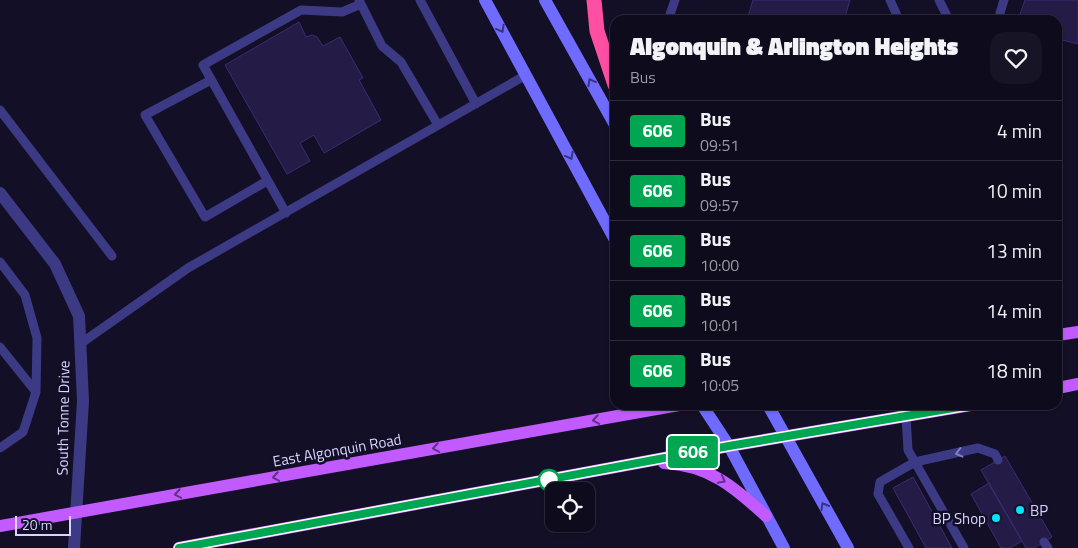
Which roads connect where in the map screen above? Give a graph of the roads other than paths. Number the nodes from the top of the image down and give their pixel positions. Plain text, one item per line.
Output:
1 (420, 0) edge
2 (485, 0) edge
3 (545, 0) edge
4 (594, 0) edge
5 (675, 0) edge
6 (890, 0) edge
7 (939, 0) edge
8 (1004, 0) edge
9 (360, 2) edge
10 (670, 15) edge
11 (897, 15) edge
12 (946, 15) edge
13 (1001, 15) edge
14 (610, 71) edge
15 (526, 75) junction
16 (211, 80) junction
17 (476, 104) junction
18 (0, 110) edge
19 (610, 116) edge
20 (438, 125) junction
21 (267, 181) junction
22 (0, 193) edge
23 (286, 213) junction
24 (610, 231) edge
25 (112, 256) dead end
26 (0, 262) edge
27 (1078, 332) edge
28 (1062, 334) edge
29 (80, 344) junction
30 (0, 347) edge
31 (1078, 384) edge
32 (1062, 387) edge
33 (36, 392) junction
34 (625, 410) edge
35 (650, 410) edge
36 (705, 410) edge
37 (771, 410) edge
38 (941, 410) edge
39 (616, 416) junction
40 (906, 416) junction
41 (784, 436) junction
42 (729, 446) junction
43 (0, 448) edge
44 (998, 460) dead end
45 (641, 462) junction
46 (915, 462) junction
47 (76, 512) junction
48 (766, 516) junction
49 (0, 526) edge
50 (74, 548) edge
51 (179, 548) edge
52 (784, 548) edge
53 (848, 548) edge
54 (909, 548) edge
55 (964, 548) edge

1 - 17 lane
2 -> 15 main road
19 -> 3 main road
4 - 14 highway
5 - 10 lane
6 - 11 lane
7 - 12 lane
8 - 13 lane
9 - 16 lane
9 - 20 lane
15 - 17 lane
15 -> 24 main road
16 - 21 lane
16 - 21 lane
17 - 20 lane
18 - 25 lane
20 - 23 lane
21 - 23 lane
22 - 29 street, South Tonne Drive
23 - 29 lane
26 - 33 lane
27 - 28 main road
29 - 47 street, South Tonne Drive
30 - 33 lane
31 - 32 main road
33 - 43 lane
34 - 39 main road
35 - 39 main road, East Algonquin Road
36 - 42 main road
37 - 41 main road
38 - 40 main road
39 -> 47 main road, East Algonquin Road
40 - 41 main road
40 - 46 lane
41 - 42 main road
53 -> 41 main road
42 - 45 main road
42 - 48 main road
44 -> 46 lane
45 -> 48 main road
45 - 51 main road
46 - 54 lane
46 - 55 lane
47 - 49 main road, East Algonquin Road
47 - 50 street, South Tonne Drive
48 - 52 main road

